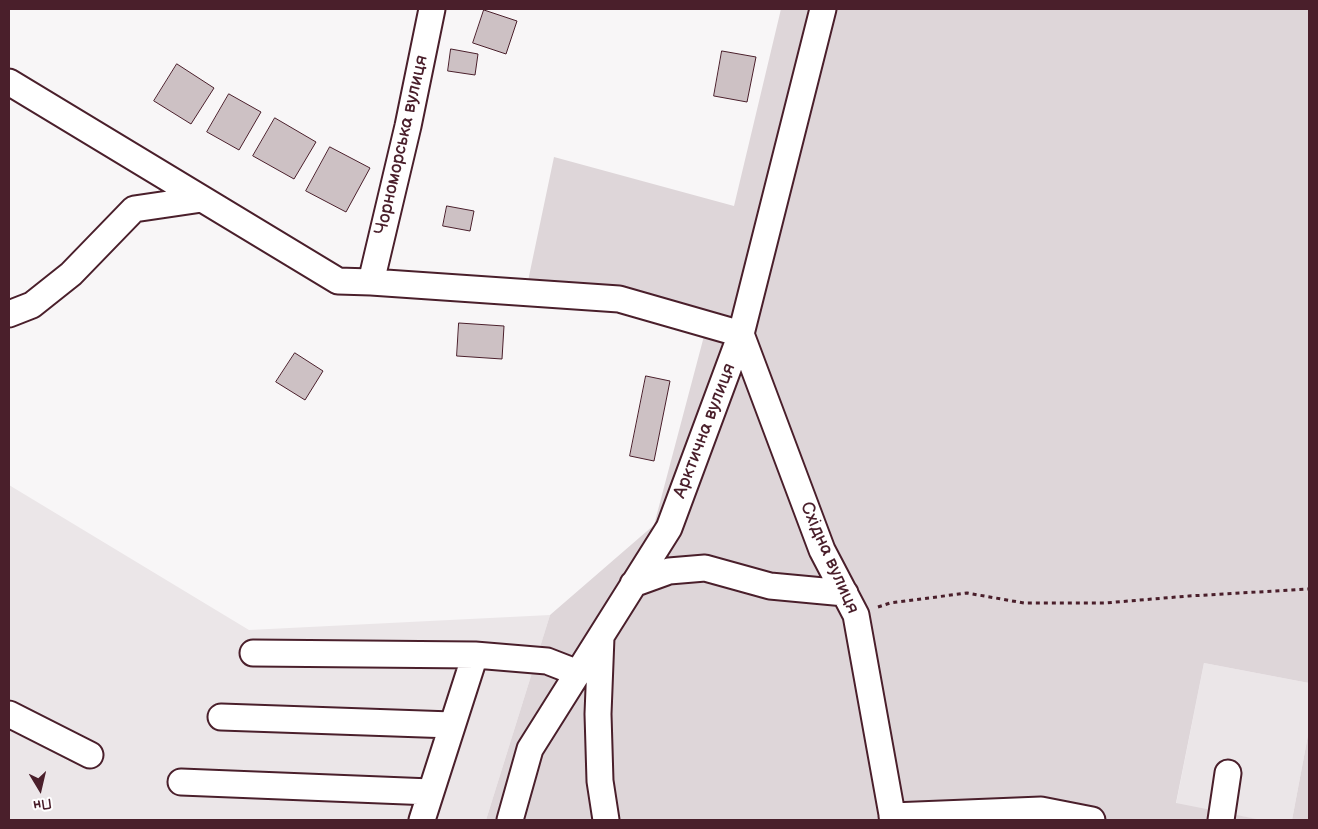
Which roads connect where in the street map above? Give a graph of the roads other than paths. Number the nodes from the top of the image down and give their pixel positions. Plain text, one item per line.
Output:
1 (432, 9) edge
2 (823, 9) edge
3 (9, 82) edge
4 (202, 199) junction
5 (371, 282) junction
6 (9, 314) edge
7 (741, 334) junction
8 (633, 584) junction
9 (850, 604) junction
10 (601, 635) junction
11 (253, 653) dead end
12 (474, 655) junction
13 (578, 673) junction
14 (9, 714) edge
15 (221, 717) dead end
16 (452, 725) junction
17 (90, 755) dead end
18 (1228, 773) dead end
19 (181, 782) dead end
20 (431, 792) junction
21 (892, 818) edge
22 (422, 820) edge
23 (510, 820) edge
24 (606, 820) edge
25 (1092, 820) edge
26 (1221, 820) edge

1 - 5 street, Чорноморська вулиця
2 - 7 street, Арктична вулиця
3 - 4 street
4 - 5 street
4 - 6 street
5 - 7 street
7 - 8 street, Арктична вулиця
7 - 9 street, Східна вулиця
8 - 9 street
8 - 10 street, Арктична вулиця
9 - 21 street, Східна вулиця
10 - 13 street, Арктична вулиця
10 - 24 street
11 - 12 street
12 - 13 street
12 - 16 street
13 - 23 street, Арктична вулиця
14 - 17 street
15 - 16 street
16 - 20 street
18 - 26 street
19 - 20 street
20 - 22 street
21 - 25 street

